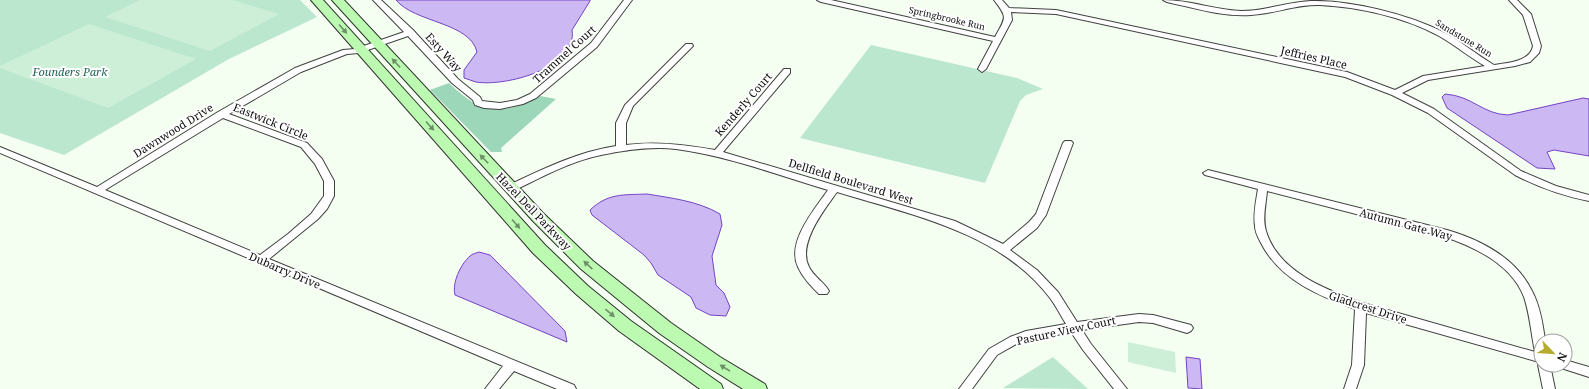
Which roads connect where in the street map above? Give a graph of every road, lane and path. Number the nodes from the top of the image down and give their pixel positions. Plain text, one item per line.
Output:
1 (318, 0) edge
2 (338, 0) edge
3 (377, 0) edge
4 (628, 0) edge
5 (821, 0) edge
6 (998, 0) edge
7 (1167, 0) edge
8 (1513, 0) edge
9 (1007, 10) junction
10 (410, 32) junction
11 (998, 40) junction
12 (378, 44) junction
13 (689, 46) dead end
14 (358, 50) junction
15 (1492, 67) junction
16 (982, 69) dead end
17 (787, 71) dead end
18 (1395, 93) junction
19 (500, 106) joint
20 (221, 114) junction
21 (1068, 144) dead end
22 (621, 147) junction
23 (0, 150) edge
24 (717, 153) junction
25 (1208, 173) dead end
26 (1263, 186) junction
27 (511, 188) junction
28 (834, 189) junction
29 (97, 191) junction
30 (1589, 198) edge
31 (1004, 249) junction
32 (260, 260) junction
33 (822, 291) dead end
34 (1361, 307) junction
35 (1075, 327) junction
36 (1187, 328) dead end
37 (1537, 333) edge
38 (1533, 356) edge
39 (512, 365) junction
40 (1573, 367) edge
41 (1589, 372) edge
42 (1546, 373) edge
43 (491, 389) edge
44 (570, 389) edge
45 (714, 389) edge
46 (758, 389) edge
47 (965, 389) edge
48 (1121, 389) edge
49 (1350, 389) edge
50 (1549, 389) edge

1 -> 14 main road, Hazel Dell Parkway
2 - 12 main road, Hazel Dell Parkway
3 - 10 street, Esty Way
4 - 19 street, Trammel Court
5 - 11 street, Springbrooke Run
6 - 9 street
7 - 15 street, Sandstone Run
8 - 15 street
9 - 11 street
9 - 18 street, Jeffries Place
10 - 12 street, Dawnwood Drive
10 - 19 street, Esty Way
11 - 16 street
12 - 14 street, Dawnwood Drive
27 -> 12 main road, Hazel Dell Parkway
13 - 22 street
14 - 20 street, Dawnwood Drive
14 -> 45 main road, Hazel Dell Parkway
15 - 18 street
17 - 24 street, Kenderly Court
18 - 30 street, Jeffries Place
20 - 29 street, Dawnwood Drive
20 - 32 street, Eastwick Circle
21 - 31 street
22 - 24 street, Dellfield Boulevard West
22 - 27 street, Dellfield Boulevard West
23 - 29 street, Dubarry Drive
24 - 28 street, Dellfield Boulevard West
25 - 26 street, Autumn Gate Way
26 - 34 street, Gladcrest Drive
26 - 37 street, Autumn Gate Way
46 -> 27 main road, Hazel Dell Parkway
28 - 31 street, Dellfield Boulevard West
28 - 33 street
29 - 32 street, Dubarry Drive
31 - 35 street, Dellfield Boulevard West
32 - 39 street, Dubarry Drive
34 - 38 street, Gladcrest Drive
34 - 49 street
35 - 36 street, Pasture View Court
35 - 47 street, Pasture View Court
35 - 48 street, Dellfield Boulevard West
39 - 43 street
39 - 44 street, Dubarry Drive
40 - 41 street
42 - 50 street

